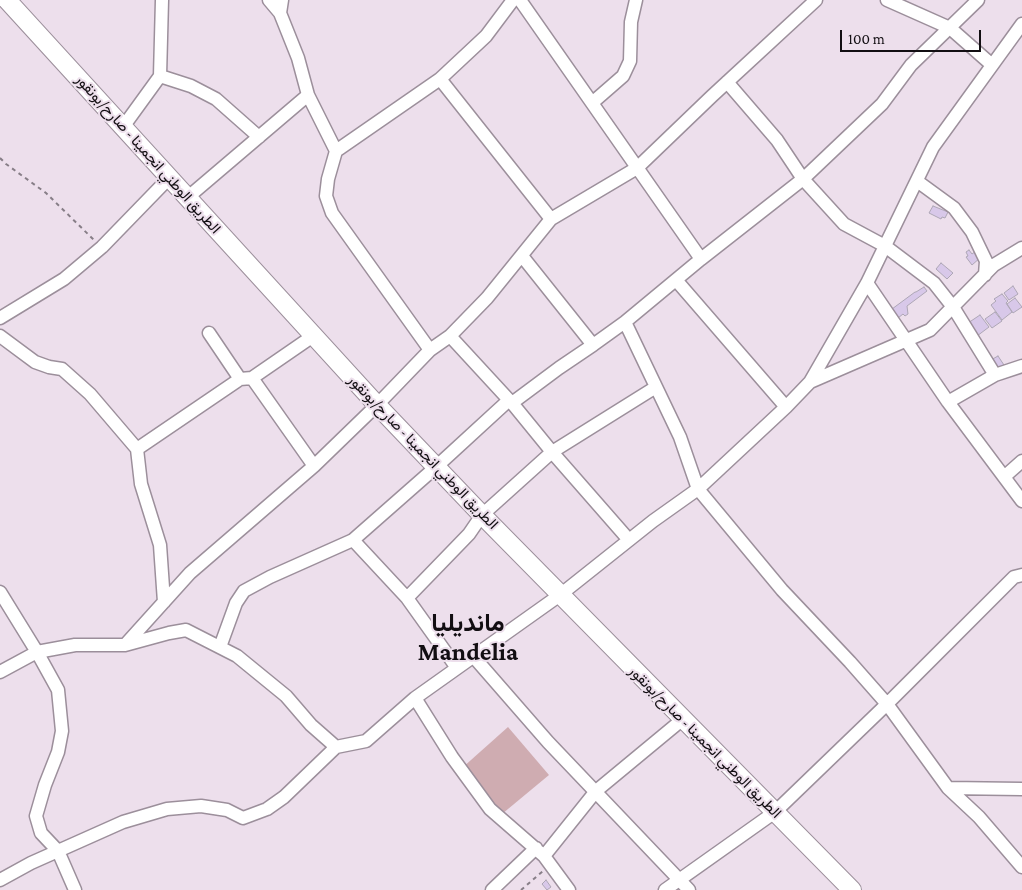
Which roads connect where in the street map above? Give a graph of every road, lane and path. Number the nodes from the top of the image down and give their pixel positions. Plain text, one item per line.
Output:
1 (162, 0) edge
2 (269, 0) edge
3 (282, 0) edge
4 (513, 0) edge
5 (520, 0) edge
6 (636, 0) edge
7 (816, 0) edge
8 (887, 0) edge
9 (978, 0) edge
10 (14, 3) edge
11 (280, 14) junction
12 (1022, 24) edge
13 (950, 28) junction
14 (992, 64) junction
15 (160, 76) junction
16 (440, 79) junction
17 (727, 82) junction
18 (308, 95) junction
19 (592, 103) junction
20 (123, 127) junction
21 (259, 137) junction
22 (336, 151) junction
23 (0, 158) edge
24 (638, 168) junction
25 (169, 178) junction
26 (803, 179) junction
27 (916, 181) junction
28 (188, 198) junction
29 (551, 219) junction
30 (885, 246) junction
31 (102, 247) junction
32 (1022, 248) edge
33 (522, 256) junction
34 (701, 259) junction
35 (985, 275) junction
36 (676, 280) junction
37 (867, 283) junction
38 (953, 307) junction
39 (0, 318) edge
40 (625, 322) junction
41 (209, 333) dead end
42 (0, 336) edge
43 (313, 336) junction
44 (450, 336) junction
45 (906, 340) junction
46 (593, 345) junction
47 (430, 350) junction
48 (1022, 366) edge
49 (995, 375) junction
50 (246, 378) junction
51 (810, 382) junction
52 (656, 387) junction
53 (511, 401) junction
54 (948, 402) junction
55 (377, 405) junction
56 (786, 408) junction
57 (136, 449) junction
58 (552, 452) junction
59 (1022, 461) edge
60 (314, 466) junction
61 (436, 467) junction
62 (1004, 477) junction
63 (698, 488) junction
64 (1022, 501) edge
65 (482, 515) junction
66 (353, 540) junction
67 (629, 540) junction
68 (1022, 574) edge
69 (0, 592) edge
70 (560, 595) junction
71 (407, 598) junction
72 (164, 602) junction
73 (125, 646) junction
74 (220, 647) junction
75 (37, 652) junction
76 (473, 656) junction
77 (457, 668) junction
78 (0, 672) edge
79 (415, 698) junction
80 (887, 704) junction
81 (683, 719) junction
82 (336, 748) junction
83 (948, 788) junction
84 (1022, 789) edge
85 (596, 791) junction
86 (775, 812) junction
87 (58, 851) junction
88 (543, 856) junction
89 (1022, 867) edge
90 (0, 880) edge
91 (679, 880) junction
92 (75, 890) edge
93 (492, 890) edge
94 (521, 890) edge
95 (569, 890) edge
96 (665, 890) edge
97 (689, 890) edge
98 (852, 890) edge

1 - 15 street
2 - 11 street
3 - 11 street
4 - 16 street
5 - 19 street
6 - 19 street
7 - 17 street
8 - 13 street
9 - 13 street
10 - 20 highway, الطريق الوطني انجمينا - صارح/بونقور
11 - 18 street
12 - 14 street
13 - 14 street
13 - 26 street
14 - 27 street
15 - 20 street
15 - 21 street
16 - 22 street
16 - 29 street
17 - 24 street
17 - 26 street
18 - 21 street
18 - 22 street
19 - 24 street
20 - 25 highway, الطريق الوطني انجمينا - صارح/بونقور
21 - 28 street
22 - 47 street
23 - 31 path
24 - 29 street
24 - 34 street
25 - 28 highway, الطريق الوطني انجمينا - صارح/بونقور
25 - 31 street
26 - 30 street
26 - 34 street
27 - 30 street
27 - 35 street
28 - 43 highway, الطريق الوطني انجمينا - صارح/بونقور
29 - 33 street
30 - 37 street
30 - 38 street
31 - 39 street
32 - 35 street
33 - 44 street
33 - 46 street
34 - 36 street
35 - 38 street
36 - 40 street
36 - 56 street
37 - 45 street
37 - 51 street
38 - 45 street
38 - 49 street
40 - 46 street
40 - 52 street
41 - 50 street
42 - 57 street
43 - 50 street
43 - 55 highway, الطريق الوطني انجمينا - صارح/بونقور
44 - 47 street
44 - 53 street
45 - 51 street
45 - 54 street
46 - 53 street
47 - 55 street
48 - 49 street
49 - 54 street
50 - 57 street
50 - 60 street
51 - 56 street
52 - 58 street
52 - 63 street
53 - 58 street
53 - 61 street
54 - 62 street
55 - 60 street
55 - 61 highway, الطريق الوطني انجمينا - صارح/بونقور
56 - 63 street
57 - 72 street
58 - 65 street
58 - 67 street
59 - 62 street
60 - 72 street
61 - 65 highway, الطريق الوطني انجمينا - صارح/بونقور
61 - 66 street
62 - 64 street
63 - 67 street
63 - 80 street
65 - 70 highway, الطريق الوطني انجمينا - صارح/بونقور
65 - 71 street
66 - 71 street
66 - 74 street
67 - 70 street
68 - 80 street
69 - 75 street
70 - 76 street
70 - 81 highway, الطريق الوطني انجمينا - صارح/بونقور
71 - 77 street
72 - 73 street
73 - 74 street
73 - 75 street
74 - 82 street
75 - 78 street
75 - 87 street
76 - 77 street
76 - 85 street
77 - 79 street
79 - 82 street
79 - 88 street
80 - 83 street
80 - 86 street
81 - 85 street
81 - 86 highway, الطريق الوطني انجمينا - صارح/بونقور
82 - 87 street
83 - 84 street
83 - 89 street
85 - 88 street
85 - 91 street
86 - 91 street
86 - 98 highway, الطريق الوطني انجمينا - صارح/بونقور
87 - 90 street
87 - 92 street
88 - 93 street
88 - 94 path
88 - 95 street
91 - 96 street
91 - 97 street

